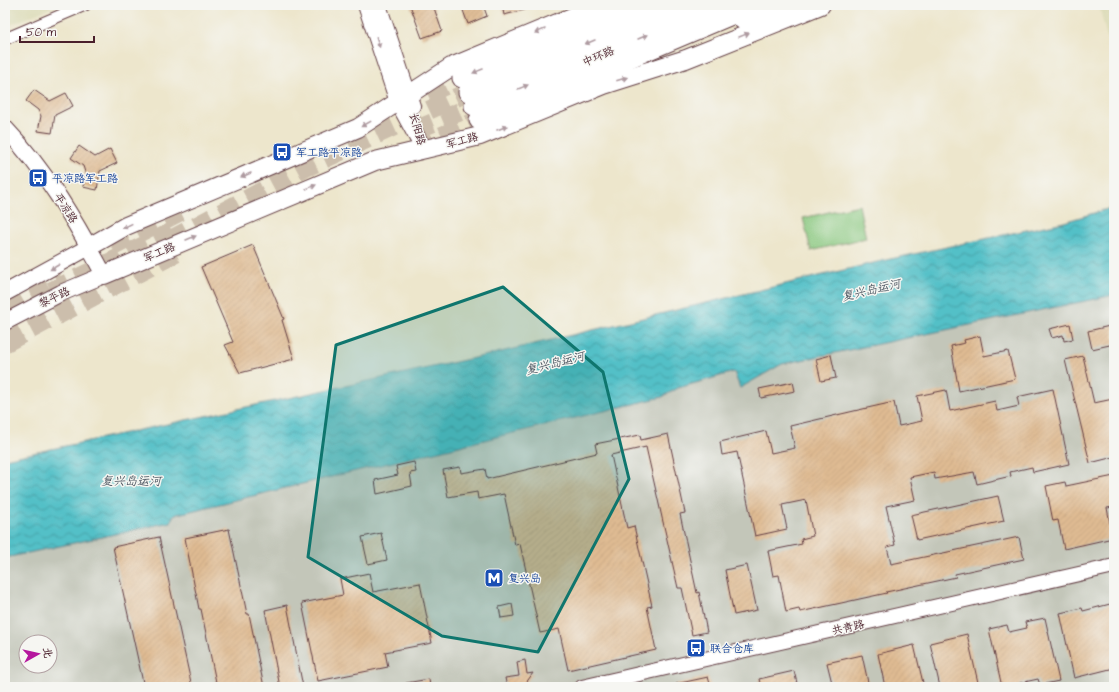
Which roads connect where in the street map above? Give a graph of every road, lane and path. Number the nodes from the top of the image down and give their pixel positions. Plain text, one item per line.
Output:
1 (85, 5) edge
2 (366, 5) edge
3 (378, 5) edge
4 (601, 5) edge
5 (644, 5) edge
6 (678, 5) edge
7 (721, 5) edge
8 (755, 5) edge
9 (785, 5) edge
10 (821, 5) edge
11 (5, 39) edge
12 (650, 50) junction
13 (404, 98) junction
14 (470, 99) junction
15 (5, 128) edge
16 (424, 150) junction
17 (89, 247) junction
18 (104, 275) junction
19 (5, 293) edge
20 (5, 322) edge
21 (1114, 566) edge
22 (582, 687) edge

1 - 11 street
2 -> 13 main road, 长阳路
3 - 13 main road, 长阳路
4 -> 13 main road
5 -> 14 highway
6 -> 14 highway, 中环路
14 -> 7 highway, 中环路
8 - 12 highway
9 - 12 highway
16 -> 10 main road, 军工路
12 - 14 highway
13 - 16 main road, 长阳路
13 -> 17 main road
15 - 17 main road, 平凉路
18 -> 16 main road, 军工路
17 - 18 main road, 平凉路
17 -> 19 main road
18 - 20 main road, 黎平路
21 - 22 street, 共青路

